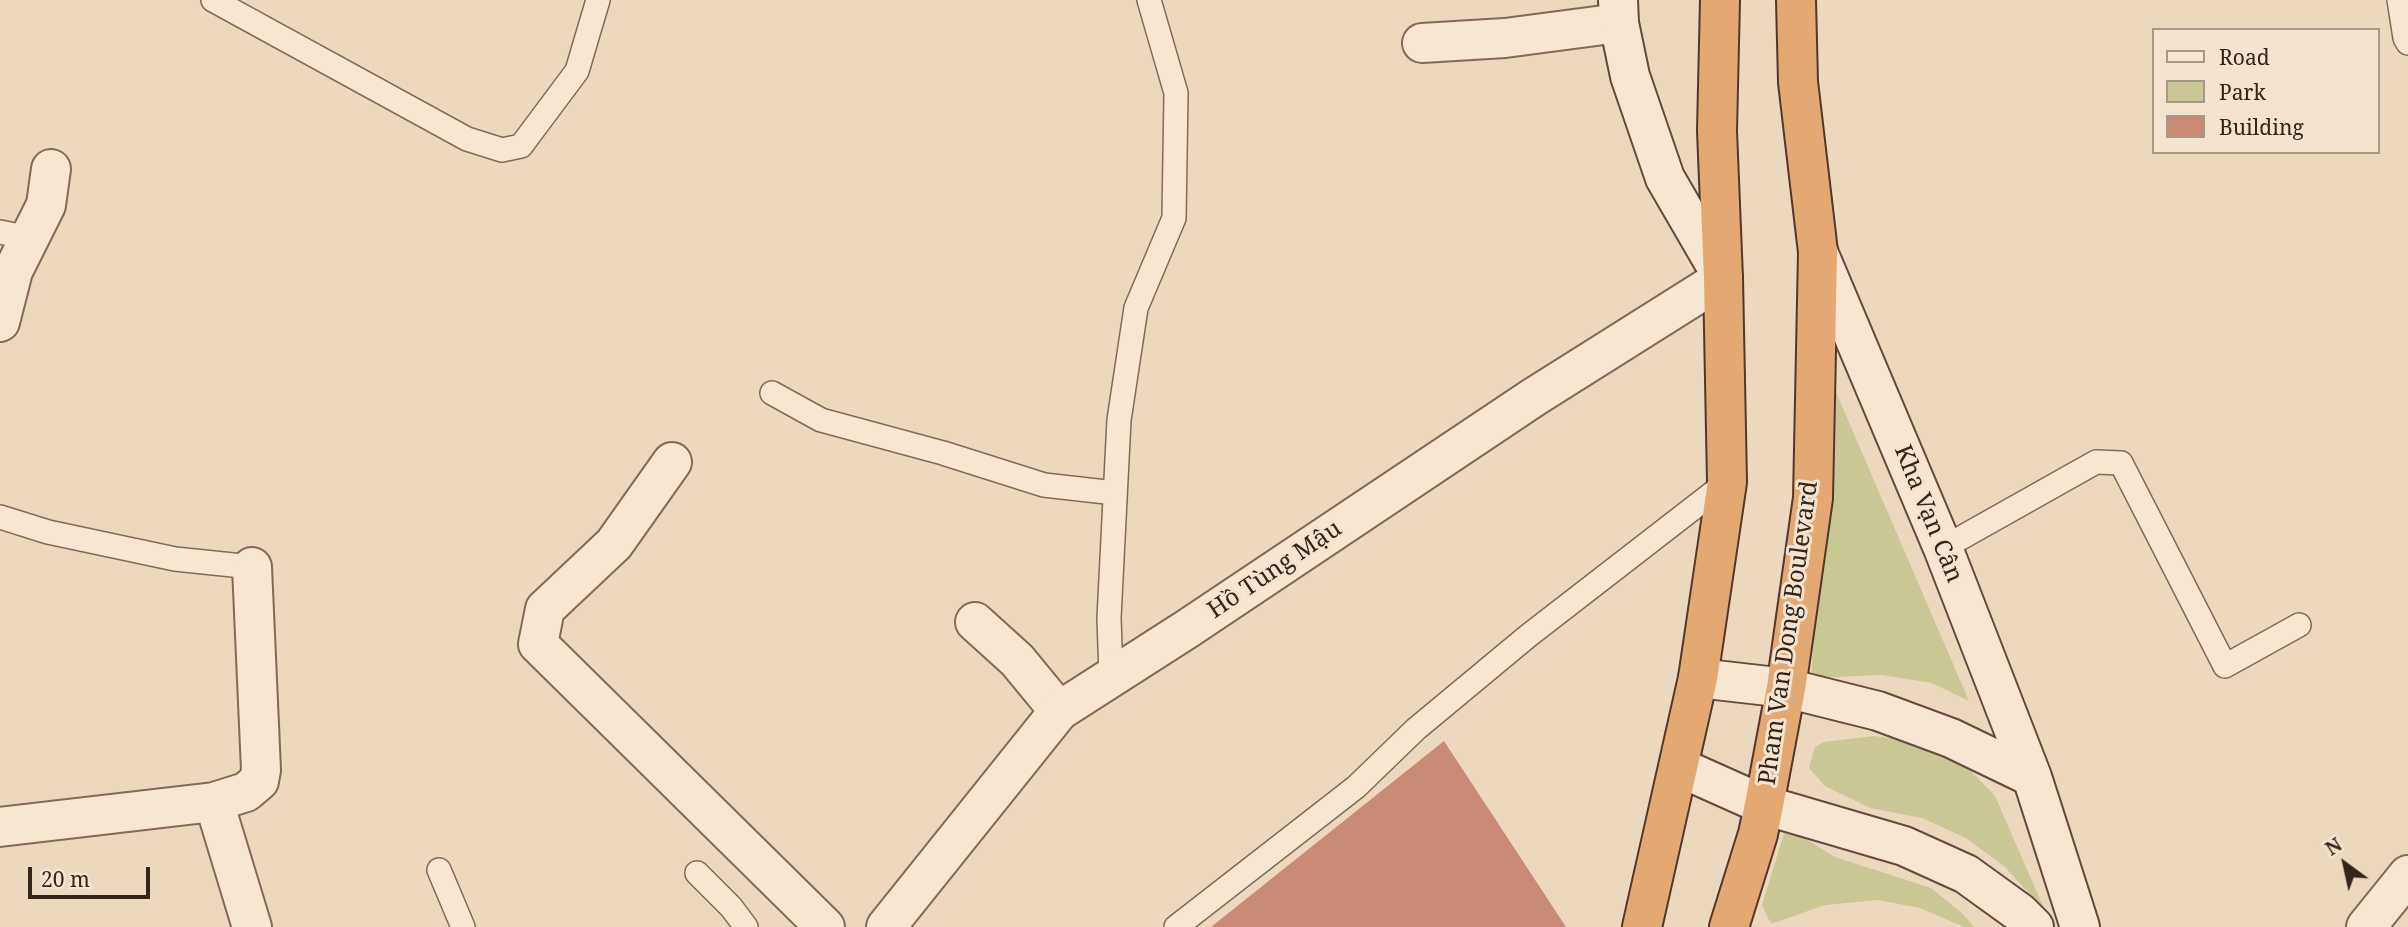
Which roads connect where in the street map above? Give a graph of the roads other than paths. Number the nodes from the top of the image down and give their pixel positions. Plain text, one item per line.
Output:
1 (214, 0) edge
2 (598, 0) edge
3 (1149, 0) edge
4 (1720, 0) edge
5 (1796, 0) edge
6 (2399, 0) edge
7 (1618, 12) edge
8 (1422, 43) dead end
9 (2408, 43) edge
10 (51, 169) dead end
11 (15, 235) edge
12 (1818, 252) junction
13 (1723, 278) junction
14 (0, 322) edge
15 (772, 393) dead end
16 (672, 462) dead end
17 (1727, 482) junction
18 (1115, 493) junction
19 (0, 517) edge
20 (1943, 548) junction
21 (252, 567) joint
22 (975, 622) dead end
23 (2299, 625) dead end
24 (1111, 676) junction
25 (1698, 678) junction
26 (1786, 688) junction
27 (1059, 711) junction
28 (1679, 766) junction
29 (2032, 777) junction
30 (215, 802) junction
31 (1764, 805) junction
32 (0, 827) edge
33 (439, 870) dead end
34 (697, 873) dead end
35 (2408, 875) edge
36 (252, 927) edge
37 (463, 927) edge
38 (746, 927) edge
39 (825, 927) edge
40 (886, 927) edge
41 (1176, 927) edge
42 (1642, 927) edge
43 (1729, 927) edge
44 (2034, 927) edge
45 (2080, 927) edge
46 (2366, 927) edge

1 - 2 lane
3 - 18 lane
4 - 13 highway
5 - 12 highway, Pham Van Dong Boulevard
6 - 9 lane
7 - 8 street
7 - 13 street
10 - 11 street
11 - 14 street
12 - 20 street, Kha Vạn Cân
12 - 26 highway, Pham Van Dong Boulevard
13 - 17 highway
13 - 24 street, Hồ Tùng Mậu
15 - 18 lane
16 - 39 street
17 - 25 highway
17 - 41 lane
18 - 24 lane
19 - 21 lane
20 - 23 lane
20 - 29 street, Kha Vạn Cân
21 - 30 street
22 - 27 street
24 - 27 street, Hồ Tùng Mậu
25 - 26 street
25 - 28 highway
26 - 29 street
26 - 31 highway, Pham Van Dong Boulevard
27 - 40 street, Hồ Tùng Mậu
28 - 31 street
28 - 42 highway
29 - 45 street, Kha Vạn Cân
30 - 32 street
30 - 36 street
31 - 43 highway, Pham Van Dong Boulevard
31 - 44 street
33 - 37 lane
34 - 38 lane
35 - 46 street

